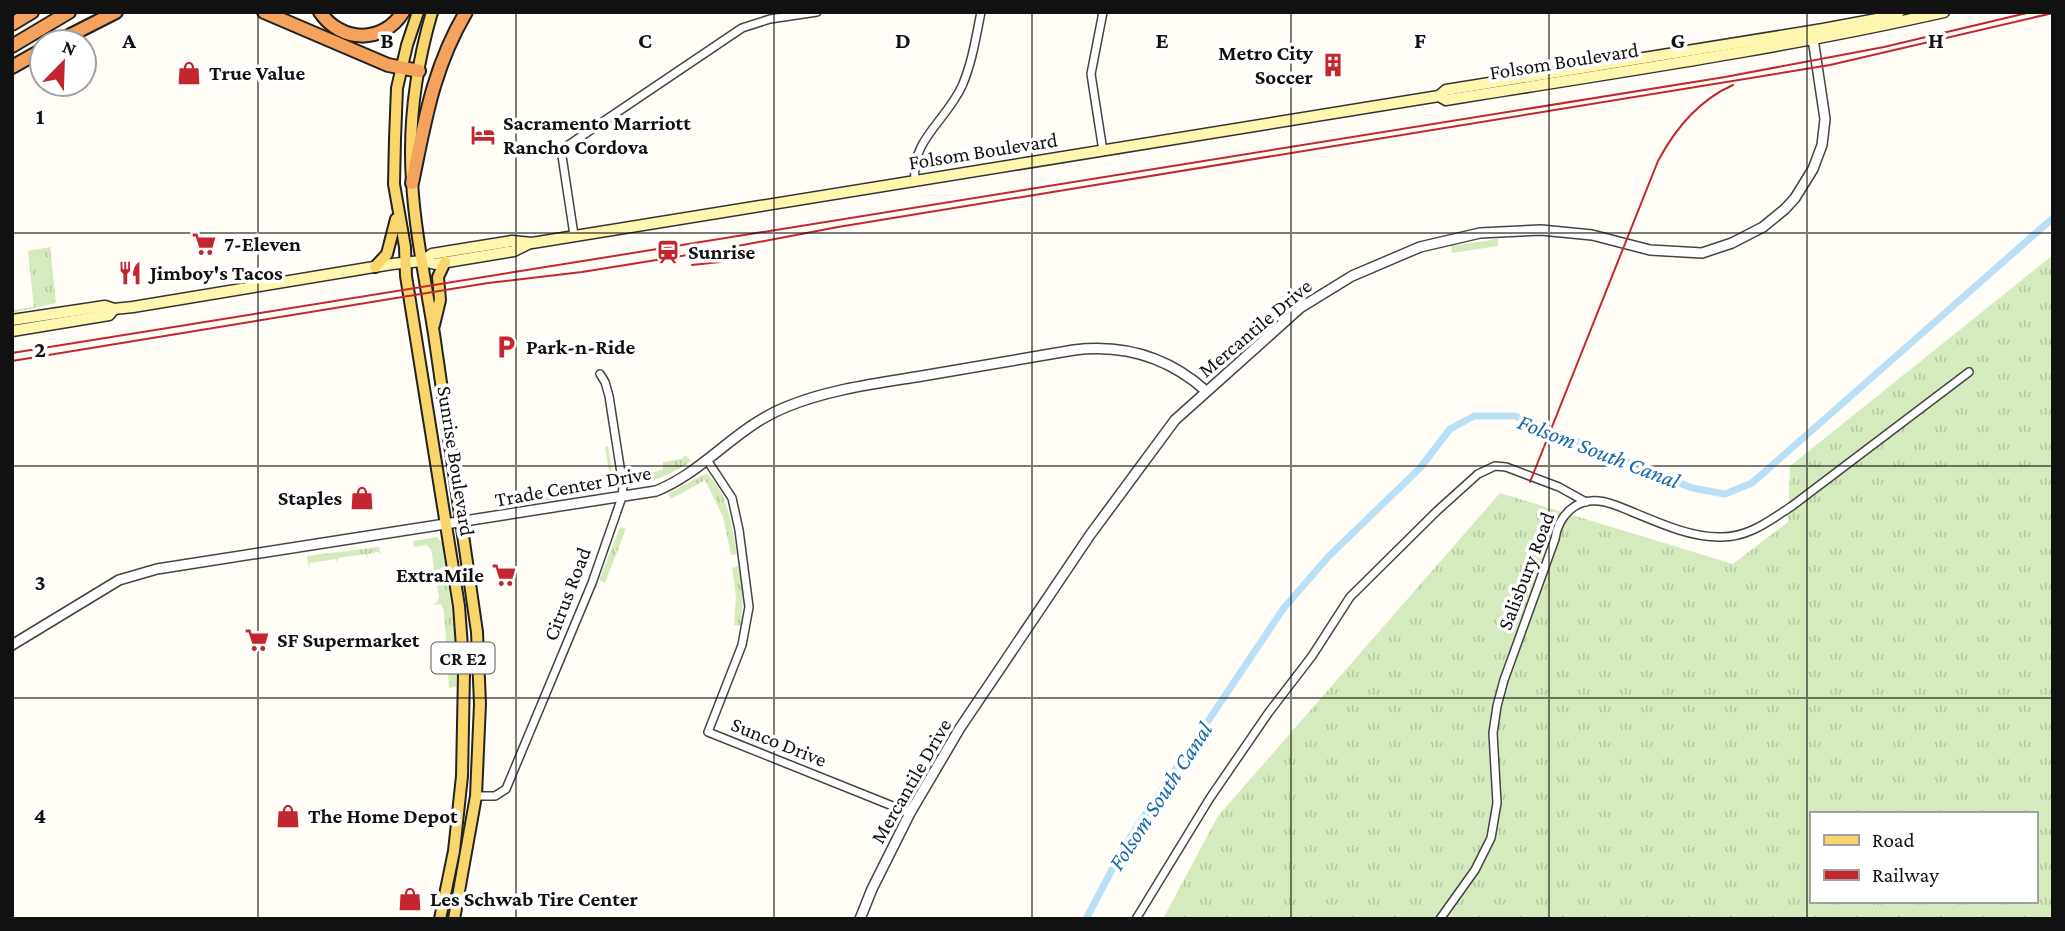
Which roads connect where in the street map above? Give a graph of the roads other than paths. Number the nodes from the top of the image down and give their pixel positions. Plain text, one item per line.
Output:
1 (32, 12) edge
2 (69, 12) edge
3 (116, 12) edge
4 (264, 12) edge
5 (320, 12) edge
6 (403, 12) edge
7 (418, 12) edge
8 (432, 12) edge
9 (466, 12) edge
10 (817, 12) edge
11 (981, 12) edge
12 (1103, 12) edge
13 (1899, 12) edge
14 (1944, 12) edge
15 (12, 24) edge
16 (85, 28) edge
17 (1813, 35) junction
18 (12, 46) edge
19 (28, 58) edge
20 (12, 67) edge
21 (401, 68) junction
22 (419, 71) junction
23 (1103, 150) junction
24 (915, 181) junction
25 (412, 183) junction
26 (398, 213) junction
27 (574, 236) junction
28 (532, 243) junction
29 (422, 261) junction
30 (445, 262) junction
31 (406, 263) junction
32 (375, 267) junction
33 (114, 309) junction
34 (12, 320) edge
35 (433, 328) junction
36 (12, 331) edge
37 (1969, 372) dead end
38 (600, 374) dead end
39 (1206, 391) junction
40 (707, 460) junction
41 (622, 497) junction
42 (1586, 502) junction
43 (461, 523) junction
44 (446, 525) junction
45 (12, 645) edge
46 (465, 697) junction
47 (460, 792) junction
48 (476, 796) junction
49 (910, 813) junction
50 (472, 819) junction
51 (440, 919) edge
52 (454, 919) edge
53 (860, 919) edge
54 (1136, 919) edge
55 (1440, 919) edge

1 - 15 highway
2 - 18 highway
3 - 16 highway
4 - 21 highway
5 - 6 highway
7 - 21 main road, Sunrise Boulevard / CR E2
8 - 22 main road, Sunrise Boulevard / CR E2
9 - 25 highway
10 - 27 street
11 - 24 street
12 - 23 street
13 - 17 main road, Folsom Boulevard
14 - 17 main road, Folsom Boulevard
17 - 23 main road, Folsom Boulevard
17 - 39 street, Mercantile Drive
19 - 20 highway
21 - 22 highway
21 - 26 main road, Sunrise Boulevard / CR E2
22 - 25 main road, Sunrise Boulevard / CR E2
23 - 24 main road, Folsom Boulevard
24 - 27 main road, Folsom Boulevard
25 - 29 main road, Sunrise Boulevard / CR E2
26 - 31 main road, Sunrise Boulevard / CR E2
26 - 32 main road
27 - 28 main road, Folsom Boulevard
28 - 29 main road, Folsom Boulevard
28 - 30 main road, Folsom Boulevard
29 - 30 main road, Folsom Boulevard
29 - 31 main road, Folsom Boulevard
29 - 35 main road, Sunrise Boulevard / CR E2
30 - 35 main road
31 - 32 main road, Folsom Boulevard
31 - 44 main road, Sunrise Boulevard / CR E2
32 - 33 main road, Folsom Boulevard
33 - 34 main road, Folsom Boulevard
33 - 36 main road, Folsom Boulevard
35 - 43 main road, Sunrise Boulevard / CR E2
37 - 42 street, Salisbury Road
38 - 41 street, Citrus Road
39 - 40 street, Trade Center Drive
39 - 49 street, Mercantile Drive
40 - 41 street, Trade Center Drive
40 - 49 street, Sunco Drive
41 - 43 street, Trade Center Drive
41 - 48 street, Citrus Road
42 - 54 street
42 - 55 street, Salisbury Road
43 - 44 street, Trade Center Drive
43 - 48 main road, Sunrise Boulevard / CR E2
44 - 45 street, Trade Center Drive
44 - 46 main road, Sunrise Boulevard / CR E2
46 - 47 main road, Sunrise Boulevard / CR E2
46 - 48 main road
47 - 50 main road
47 - 51 main road, Sunrise Boulevard / CR E2
48 - 50 main road, Sunrise Boulevard / CR E2
49 - 53 street, Mercantile Drive
50 - 52 main road, Sunrise Boulevard / CR E2

